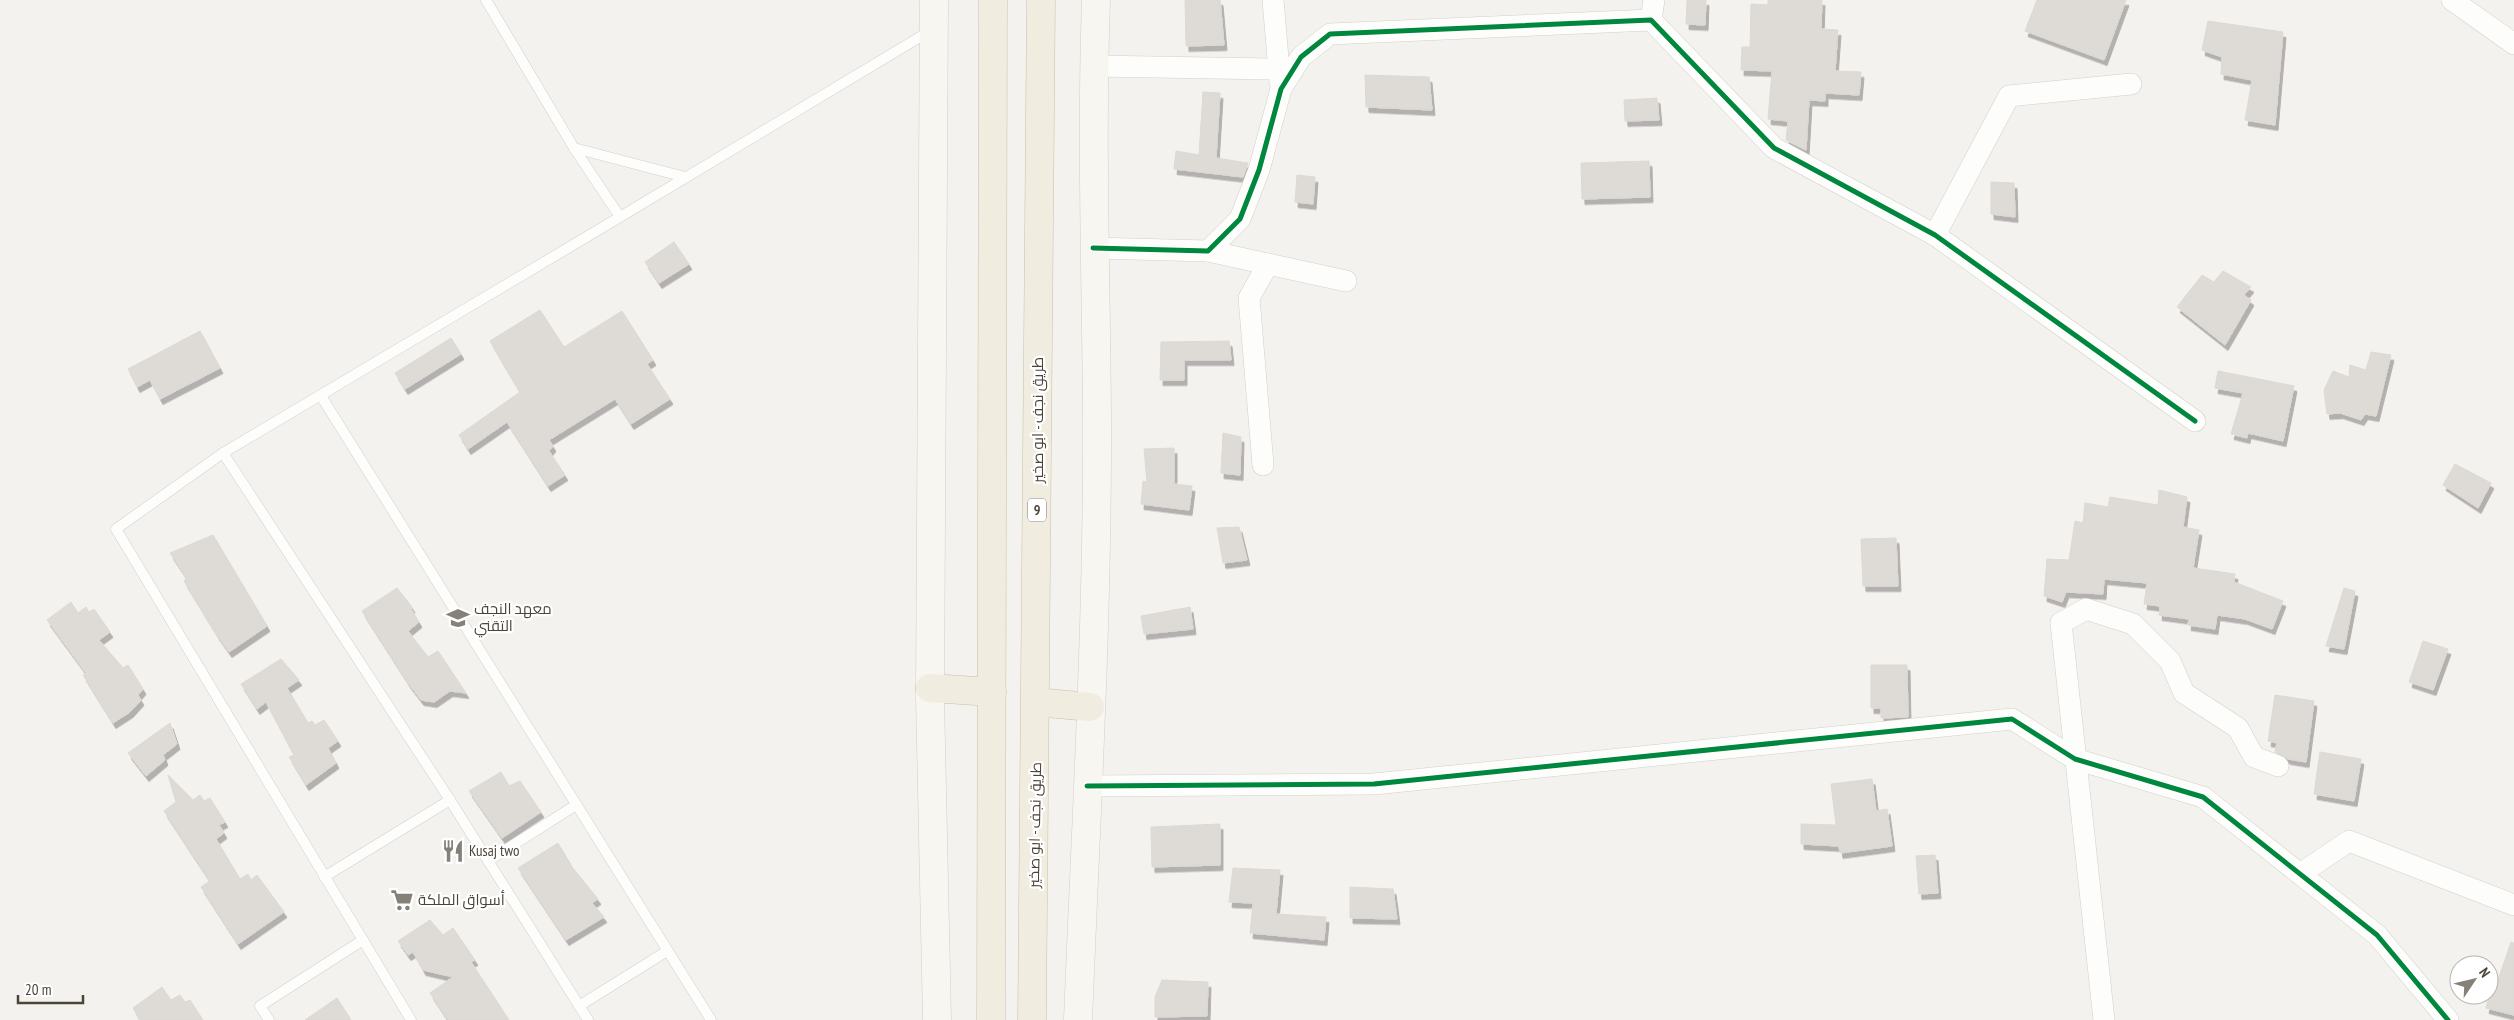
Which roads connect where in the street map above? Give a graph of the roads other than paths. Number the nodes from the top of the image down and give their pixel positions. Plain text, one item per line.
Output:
1 (486, 0) edge
2 (934, 0) edge
3 (992, 0) edge
4 (1041, 0) edge
5 (1096, 0) edge
6 (1273, 0) edge
7 (2452, 0) edge
8 (1653, 10) edge
9 (934, 29) junction
10 (2514, 44) edge
11 (1093, 66) junction
12 (1280, 79) junction
13 (2131, 84) dead end
14 (574, 148) junction
15 (685, 177) junction
16 (620, 217) junction
17 (1935, 235) junction
18 (1093, 248) junction
19 (1208, 251) junction
20 (1268, 264) junction
21 (1346, 281) dead end
22 (320, 396) junction
23 (2195, 421) dead end
24 (223, 454) junction
25 (1263, 465) dead end
26 (930, 688) junction
27 (992, 692) junction
28 (1036, 702) junction
29 (1090, 707) junction
30 (2075, 759) junction
31 (2278, 766) dead end
32 (1088, 786) junction
33 (450, 800) junction
34 (576, 805) junction
35 (488, 860) junction
36 (2300, 874) junction
37 (324, 877) junction
38 (2514, 905) edge
39 (363, 940) junction
40 (667, 951) junction
41 (579, 1006) junction
42 (268, 1020) edge
43 (411, 1020) edge
44 (588, 1020) edge
45 (711, 1020) edge
46 (937, 1020) edge
47 (992, 1020) edge
48 (1032, 1020) edge
49 (1078, 1020) edge
50 (2104, 1020) edge
51 (2448, 1020) edge

1 - 14 lane
2 - 9 main road
3 - 27 highway
4 - 28 highway, طريق نجف - ابو صخير / 9
5 - 11 main road
6 - 12 street
7 - 10 street
8 - 12 street
8 - 17 street
9 - 15 lane
9 - 26 main road
11 - 12 street
11 - 18 main road
12 - 19 street
13 - 17 street
14 - 15 lane
14 - 16 lane
15 - 16 lane
16 - 22 lane
17 - 23 street
18 - 19 street
18 - 29 main road
19 - 20 street
20 - 21 street
20 - 25 street
22 - 24 lane
22 - 34 lane
24 - 33 lane
24 - 37 lane
26 - 27 highway
26 - 46 main road
27 - 47 highway
28 - 29 highway
28 - 48 highway, طريق نجف - ابو صخير / 9
29 - 32 main road
30 - 31 street
30 - 32 street
30 - 36 street
30 - 50 street
32 - 49 main road
33 - 35 lane
33 - 37 lane
34 - 35 lane
34 - 40 lane
35 - 41 lane
36 - 38 street
36 - 51 street
37 - 39 lane
39 - 42 lane
39 - 43 lane
40 - 41 lane
40 - 45 lane
41 - 44 lane

